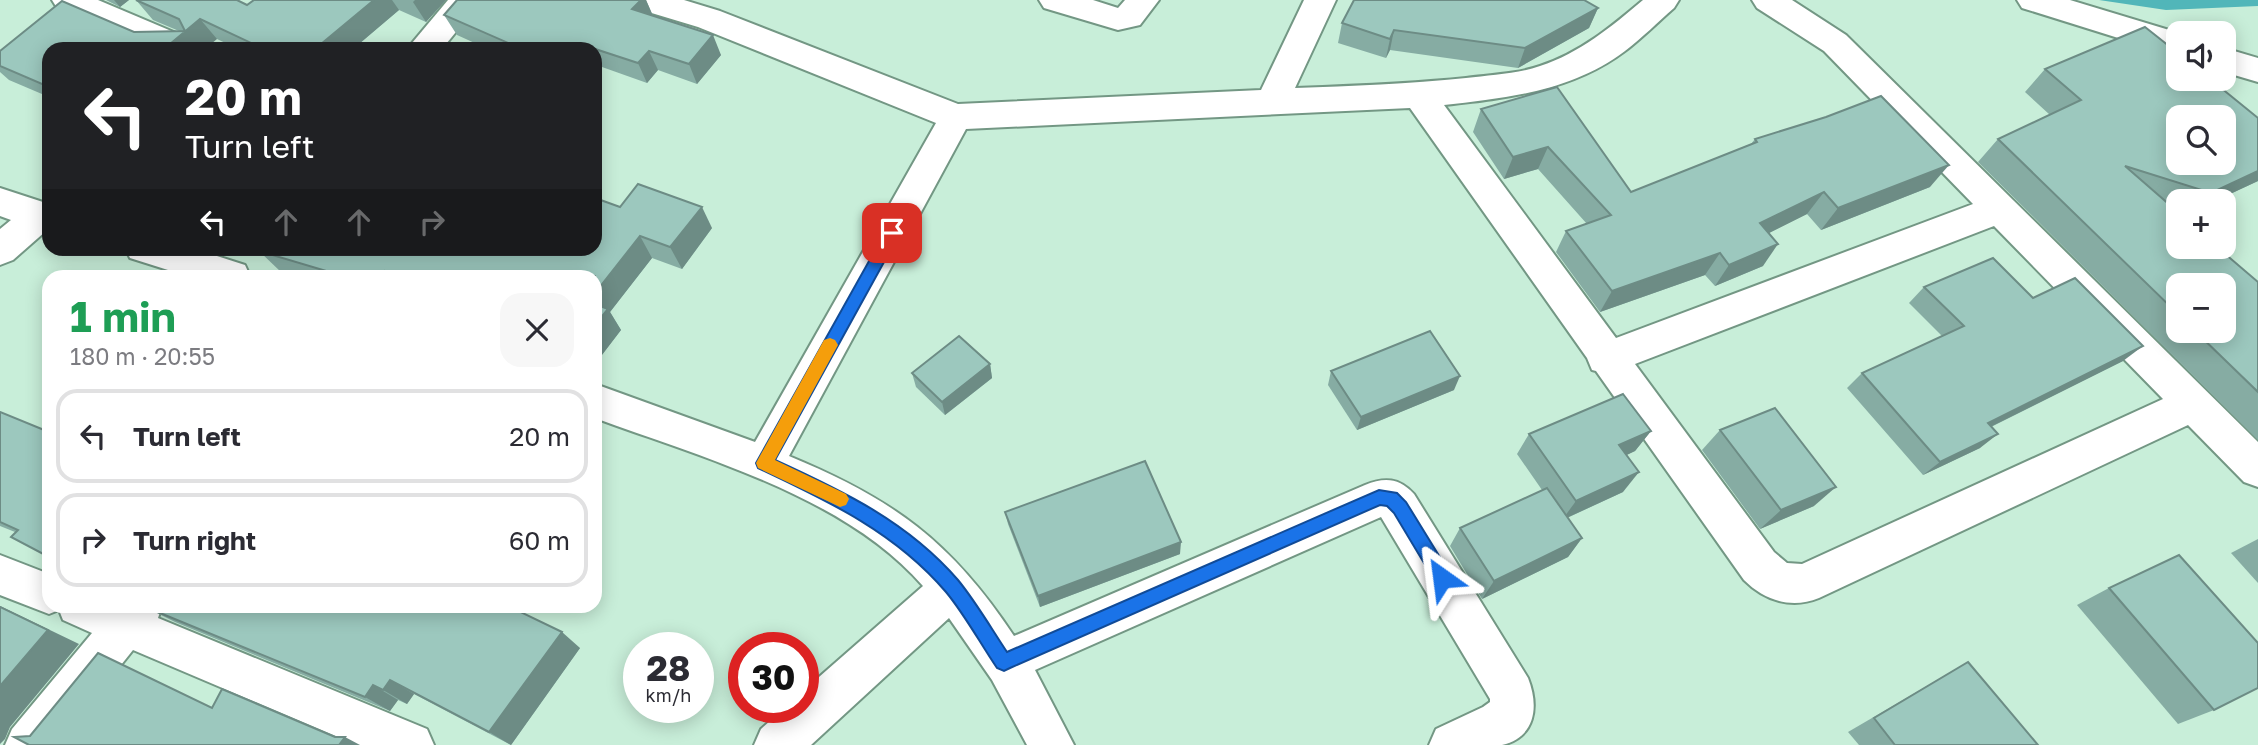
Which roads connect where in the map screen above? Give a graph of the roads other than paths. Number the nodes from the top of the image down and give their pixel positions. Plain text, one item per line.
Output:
1 (68, 0) edge
2 (153, 0) edge
3 (466, 0) edge
4 (646, 0) edge
5 (1055, 0) edge
6 (1143, 0) edge
7 (1320, 0) edge
8 (1663, 0) edge
9 (1768, 0) edge
10 (2033, 0) edge
11 (719, 10) edge
12 (126, 23) junction
13 (168, 42) edge
14 (429, 42) edge
15 (2166, 42) edge
16 (2236, 64) edge
17 (2258, 70) edge
18 (1419, 95) junction
19 (1272, 103) junction
20 (956, 117) junction
21 (0, 202) edge
22 (2000, 209) junction
23 (42, 215) edge
24 (42, 218) edge
25 (0, 250) edge
26 (181, 256) edge
27 (222, 265) edge
28 (1606, 358) junction
29 (602, 404) edge
30 (2193, 404) junction
31 (764, 463) junction
32 (2258, 469) edge
33 (0, 575) edge
34 (953, 587) junction
35 (42, 591) edge
36 (134, 615) edge
37 (1004, 662) junction
38 (28, 745) edge
39 (411, 745) edge
40 (777, 745) edge
41 (1051, 745) edge
42 (1452, 745) edge

1 - 12 street
2 - 12 street
3 - 14 street
4 - 11 street
5 - 6 street
7 - 19 street
8 - 18 street
9 - 22 street
10 - 15 street
11 - 20 street
12 - 13 street
16 - 17 street
18 - 19 street
18 - 28 street
19 - 20 street
20 - 31 street
21 - 23 street
22 - 28 street
22 - 30 street
24 - 25 street
26 - 27 street
28 - 30 street
29 - 31 street
30 - 32 street
31 - 34 street
33 - 35 street
34 - 37 street
34 - 40 street
36 - 38 street
36 - 39 street
37 - 41 street
37 - 42 street

